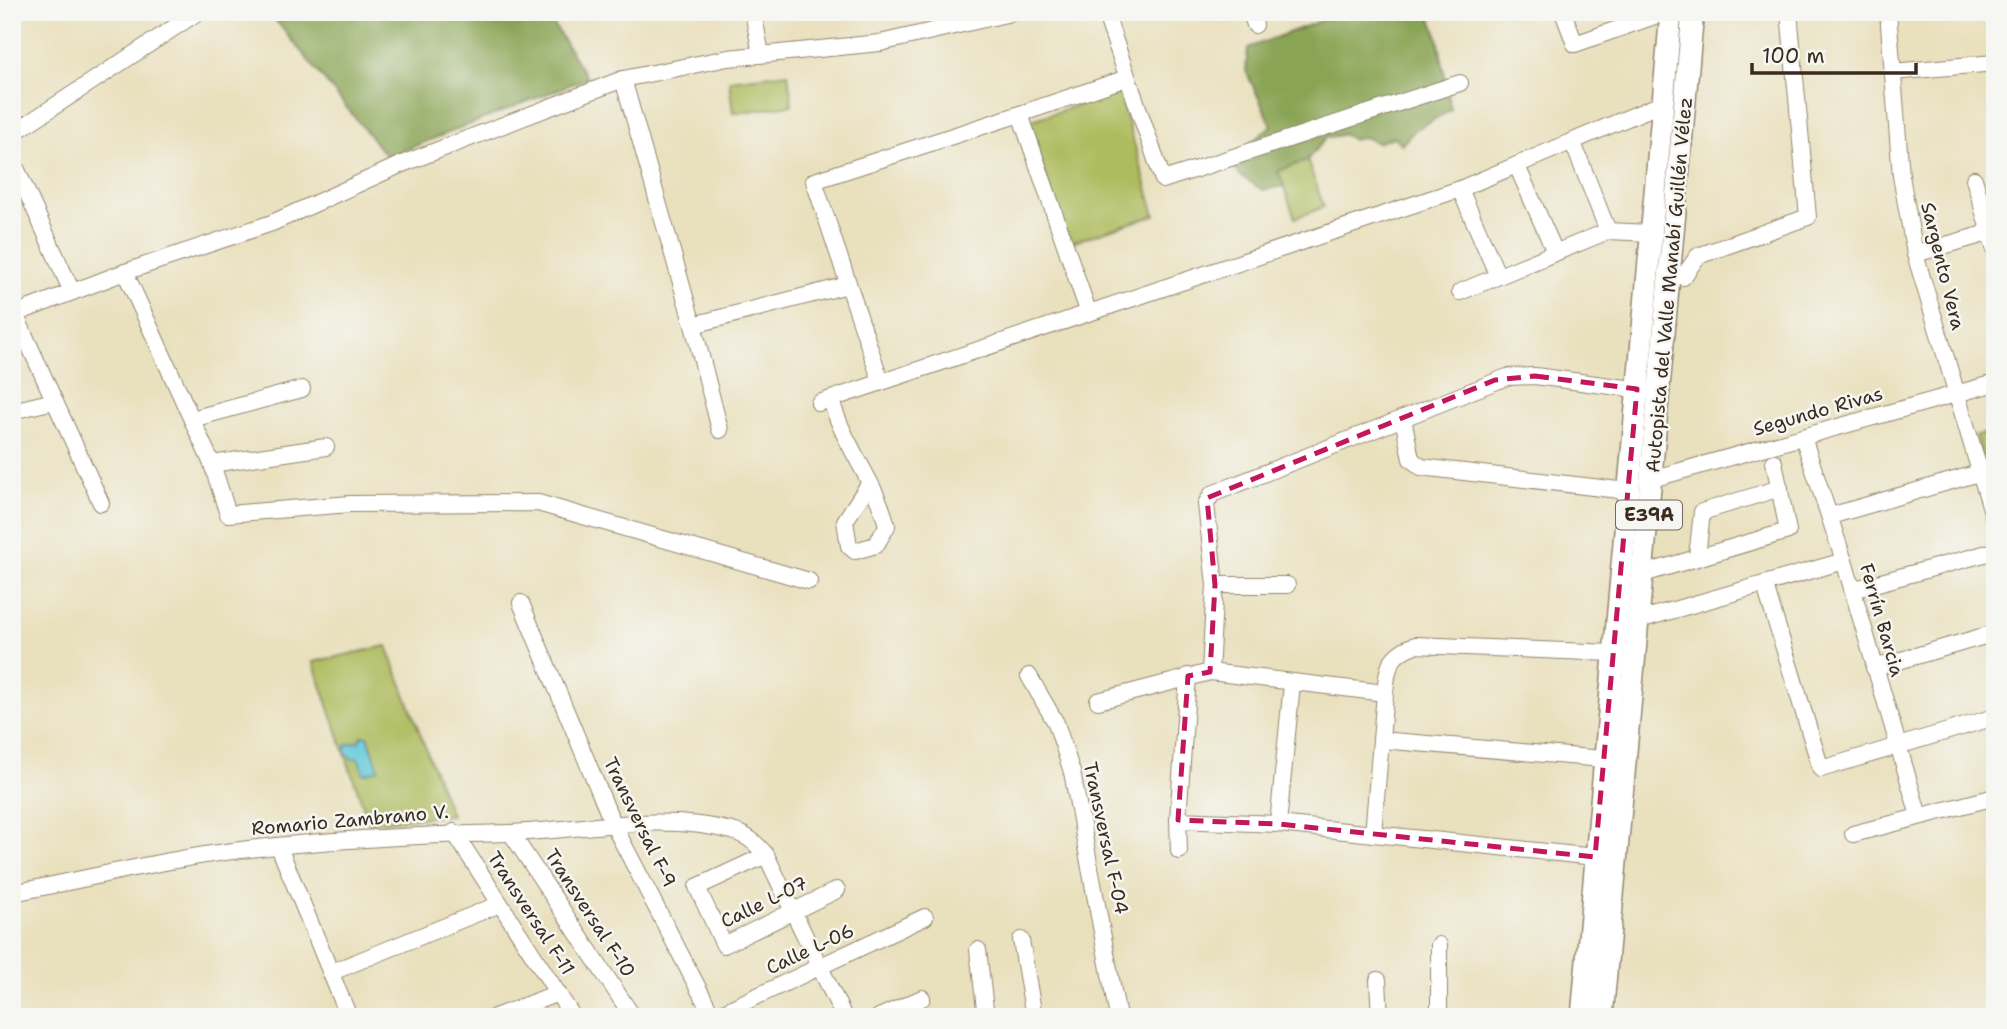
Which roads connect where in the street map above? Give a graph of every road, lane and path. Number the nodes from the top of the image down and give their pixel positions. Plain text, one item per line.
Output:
1 (198, 12) edge
2 (753, 12) edge
3 (1015, 12) edge
4 (1105, 12) edge
5 (1563, 12) edge
6 (1669, 12) edge
7 (1693, 12) edge
8 (1789, 12) edge
9 (1888, 12) edge
10 (761, 54) junction
11 (1995, 63) edge
12 (1892, 72) junction
13 (1127, 78) junction
14 (623, 79) junction
15 (1460, 83) dead end
16 (1663, 103) junction
17 (1020, 114) junction
18 (12, 134) edge
19 (1573, 143) junction
20 (12, 159) edge
21 (1517, 166) junction
22 (1975, 178) dead end
23 (1460, 189) junction
24 (1608, 231) junction
25 (1992, 232) edge
26 (1650, 233) junction
27 (1995, 250) edge
28 (1555, 252) junction
29 (1915, 254) junction
30 (125, 272) junction
31 (1498, 276) junction
32 (1683, 277) dead end
33 (848, 285) junction
34 (72, 292) junction
35 (1460, 292) dead end
36 (1088, 311) junction
37 (14, 315) edge
38 (693, 325) junction
39 (881, 382) junction
40 (1995, 383) edge
41 (302, 388) dead end
42 (1637, 389) junction
43 (1660, 392) junction
44 (1954, 394) junction
45 (54, 401) junction
46 (12, 411) edge
47 (1403, 418) junction
48 (192, 419) junction
49 (720, 430) dead end
50 (1803, 437) junction
51 (326, 447) dead end
52 (1774, 462) dead end
53 (212, 464) junction
54 (1979, 473) junction
55 (1652, 479) junction
56 (869, 484) dead end
57 (1780, 488) junction
58 (1627, 491) junction
59 (101, 503) dead end
60 (1830, 516) junction
61 (1995, 522) edge
62 (1995, 551) edge
63 (1697, 557) junction
64 (1844, 561) junction
65 (1643, 574) junction
66 (809, 581) dead end
67 (1215, 585) junction
68 (1287, 585) dead end
69 (1765, 586) junction
70 (1852, 590) junction
71 (521, 603) dead end
72 (1639, 620) junction
73 (1995, 633) edge
74 (1612, 653) junction
75 (1874, 668) junction
76 (1210, 672) junction
77 (1029, 676) dead end
78 (1188, 676) junction
79 (1292, 684) junction
80 (1385, 693) junction
81 (1098, 701) dead end
82 (1995, 717) edge
83 (1381, 740) junction
84 (1897, 746) junction
85 (1603, 759) junction
86 (1995, 797) edge
87 (1919, 816) junction
88 (1178, 820) junction
89 (613, 824) junction
90 (1278, 824) junction
91 (454, 832) junction
92 (511, 832) junction
93 (1373, 834) junction
94 (1853, 834) dead end
95 (279, 847) junction
96 (1179, 850) dead end
97 (766, 855) junction
98 (1595, 857) junction
99 (837, 890) dead end
100 (12, 893) edge
101 (500, 904) junction
102 (794, 910) junction
103 (925, 917) dead end
104 (1021, 940) dead end
105 (1438, 945) dead end
106 (978, 950) dead end
107 (821, 968) junction
108 (332, 972) junction
109 (1378, 980) dead end
110 (558, 993) junction
111 (922, 998) dead end
112 (707, 1015) edge
113 (349, 1017) edge
114 (495, 1017) edge
115 (573, 1017) edge
116 (633, 1017) edge
117 (845, 1017) edge
118 (879, 1017) edge
119 (986, 1017) edge
120 (1034, 1017) edge
121 (1118, 1017) edge
122 (1380, 1017) edge
123 (1439, 1017) edge
124 (1582, 1017) edge
125 (1602, 1017) edge

1 - 18 street
2 - 10 street
3 - 10 street
4 - 13 street
5 - 6 street
6 - 16 main road, Autopista del Valle Manabí Guillén Vélez / E39A
7 - 43 main road, Autopista del Valle Manabí Guillén Vélez / E39A
8 - 32 street
9 - 12 street, Sargento Vera
10 - 14 street
11 - 12 street
12 - 29 street, Sargento Vera
13 - 15 street
13 - 17 street
14 - 30 street
14 - 38 street
16 - 19 street
16 - 26 main road, Autopista del Valle Manabí Guillén Vélez / E39A
17 - 33 street
17 - 36 street
19 - 21 street
19 - 24 street
20 - 34 street
21 - 23 street
21 - 28 street
22 - 25 street
23 - 31 street
23 - 36 street
24 - 26 street
24 - 28 street
25 - 27 street
25 - 29 street
26 - 42 main road, Autopista del Valle Manabí Guillén Vélez / E39A
28 - 31 street
29 - 44 street, Sargento Vera
30 - 34 street
30 - 48 street
31 - 35 street
33 - 38 street
33 - 39 street
34 - 37 street
36 - 39 street
37 - 45 street
38 - 49 street
39 - 56 street
40 - 44 street, Segundo Rivas
41 - 48 street
42 - 43 street
42 - 47 street
42 - 58 main road, Autopista del Valle Manabí Guillén Vélez / E39A
43 - 55 main road, Autopista del Valle Manabí Guillén Vélez / E39A
44 - 50 street, Segundo Rivas
44 - 54 street, Sargento Vera
45 - 46 street
45 - 59 street
47 - 58 street
47 - 67 street
48 - 53 street
50 - 55 street, Segundo Rivas
50 - 60 street, Ferrín Barcia
51 - 53 street
52 - 57 street
53 - 66 street
54 - 60 street
54 - 61 street, Sargento Vera
55 - 65 main road, Autopista del Valle Manabí Guillén Vélez / E39A
57 - 63 street
57 - 63 street
58 - 74 main road, Autopista del Valle Manabí Guillén Vélez / E39A
60 - 64 street, Ferrín Barcia
62 - 70 street
63 - 65 street
64 - 69 street
64 - 70 street, Ferrín Barcia
65 - 72 main road, Autopista del Valle Manabí Guillén Vélez / E39A
67 - 68 street
67 - 76 street
69 - 72 street
69 - 84 street
70 - 75 street, Ferrín Barcia
71 - 89 street, Transversal F-9
72 - 125 main road, Autopista del Valle Manabí Guillén Vélez / E39A
73 - 75 street
74 - 80 street
74 - 85 main road, Autopista del Valle Manabí Guillén Vélez / E39A
75 - 84 street, Ferrín Barcia
76 - 78 street
76 - 79 street
77 - 121 street, Transversal F-04
78 - 81 street
78 - 88 street
79 - 80 street
79 - 90 street
80 - 83 street
82 - 84 street
83 - 85 street
83 - 93 street
84 - 87 street, Ferrín Barcia
85 - 98 main road, Autopista del Valle Manabí Guillén Vélez / E39A
86 - 87 street
87 - 94 street
88 - 90 street
88 - 96 street
89 - 92 street, Romario Zambrano V.
89 - 97 street, Romario Zambrano V.
89 - 112 street, Transversal F-9
90 - 93 street
91 - 92 street, Romario Zambrano V.
91 - 95 street, Romario Zambrano V.
91 - 101 street, Transversal F-11
92 - 116 street, Transversal F-10
93 - 98 street
95 - 100 street, Romario Zambrano V.
95 - 108 street
97 - 102 street
97 - 102 street, Calle L-07
98 - 124 main road, Autopista del Valle Manabí Guillén Vélez / E39A
99 - 102 street, Calle L-07
101 - 108 street
101 - 110 street, Transversal F-11
102 - 107 street
103 - 107 street, Calle L-06
104 - 120 street
105 - 123 street
106 - 119 street
107 - 112 street, Calle L-06
107 - 117 street
108 - 113 street
109 - 122 street
110 - 114 street
110 - 115 street, Transversal F-11
111 - 118 street

